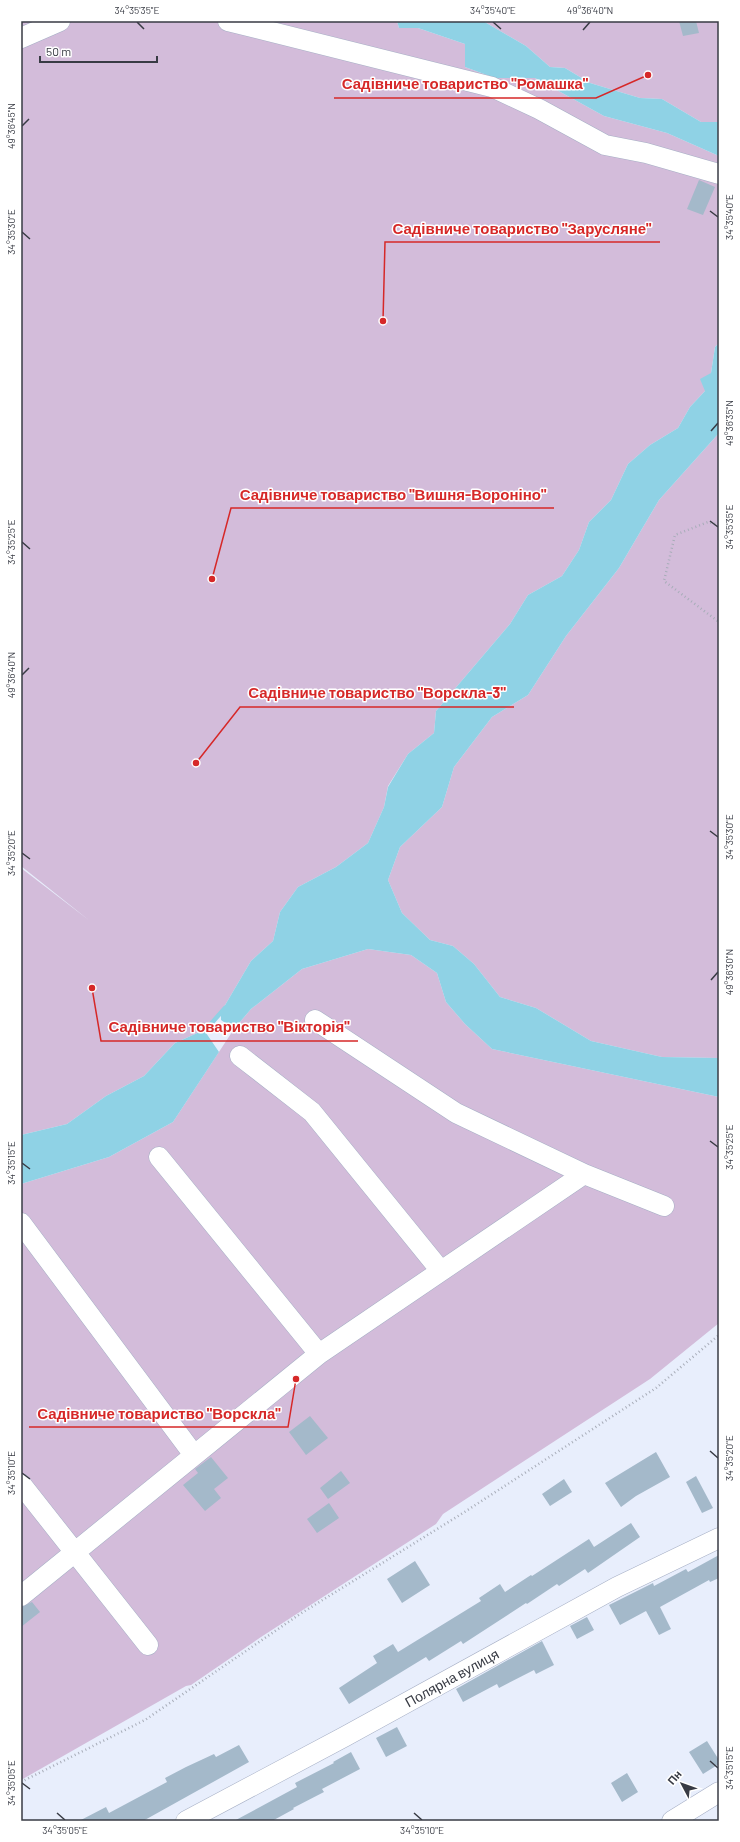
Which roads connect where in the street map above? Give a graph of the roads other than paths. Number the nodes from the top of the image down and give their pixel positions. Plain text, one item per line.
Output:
1 (60, 21) edge
2 (228, 21) edge
3 (21, 38) edge
4 (719, 174) edge
5 (315, 1020) dead end
6 (240, 1056) dead end
7 (159, 1157) dead end
8 (584, 1174) junction
9 (664, 1206) dead end
10 (21, 1223) edge
11 (441, 1271) junction
12 (319, 1354) junction
13 (194, 1455) junction
14 (21, 1484) edge
15 (719, 1538) edge
16 (75, 1551) junction
17 (21, 1596) edge
18 (148, 1645) dead end
19 (719, 1792) edge
20 (186, 1821) edge
21 (672, 1821) edge

1 - 3 street
2 - 4 street
5 - 8 street
6 - 11 street
7 - 12 street
8 - 9 street
8 - 11 street
10 - 13 street
11 - 12 street
12 - 13 street
13 - 16 street
14 - 16 street
15 - 20 street, Полярна вулиця
16 - 17 street
16 - 18 street
19 - 21 street

